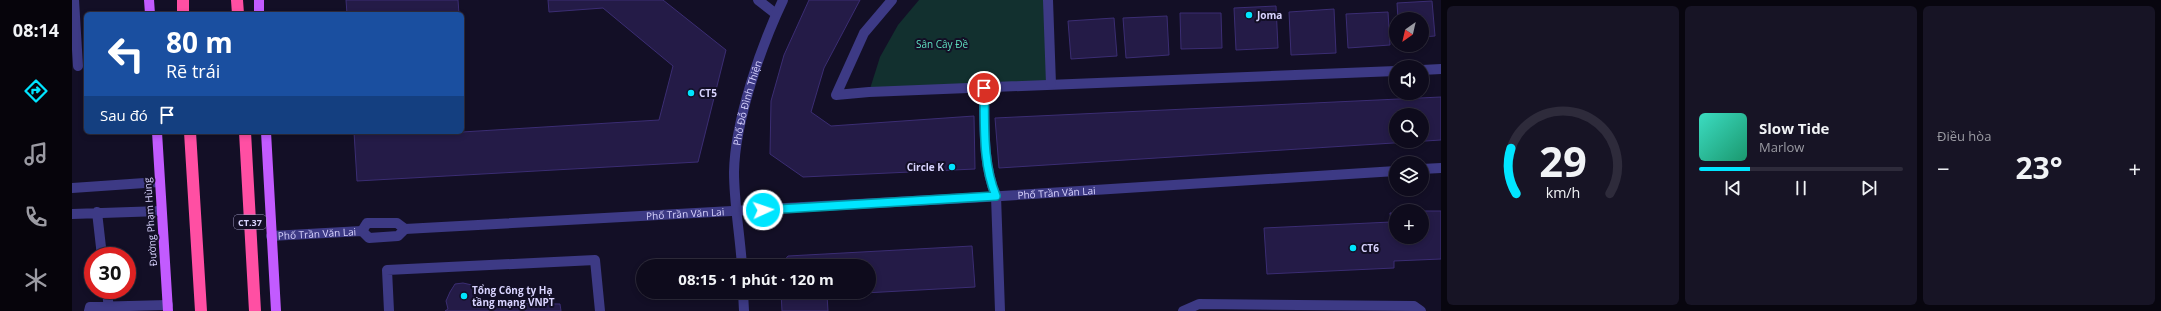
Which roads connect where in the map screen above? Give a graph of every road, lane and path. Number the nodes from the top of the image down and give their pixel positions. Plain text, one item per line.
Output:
1 (74, 0) edge
2 (149, 0) edge
3 (182, 0) edge
4 (237, 0) edge
5 (259, 0) edge
6 (758, 0) edge
7 (783, 0) edge
8 (892, 0) edge
9 (1048, 0) edge
10 (150, 12) edge
11 (183, 12) edge
12 (238, 12) edge
13 (260, 12) edge
14 (776, 14) junction
15 (79, 66) edge
16 (1441, 69) edge
17 (1429, 70) edge
18 (1389, 71) edge
19 (1051, 84) junction
20 (984, 88) junction
21 (157, 134) edge
22 (190, 134) edge
23 (245, 134) edge
24 (266, 134) edge
25 (1441, 168) edge
26 (1429, 169) edge
27 (1389, 171) edge
28 (159, 182) junction
29 (72, 188) edge
30 (996, 196) junction
31 (161, 211) junction
32 (736, 211) junction
33 (97, 212) junction
34 (72, 214) edge
35 (272, 236) junction
36 (101, 247) edge
37 (741, 259) edge
38 (108, 299) edge
39 (743, 299) edge
40 (168, 308) edge
41 (109, 309) edge
42 (89, 311) edge
43 (201, 311) edge
44 (255, 311) edge
45 (276, 311) edge
46 (389, 311) edge
47 (600, 311) edge
48 (744, 311) edge
49 (1000, 311) edge
50 (1183, 311) edge
51 (1421, 311) edge

1 - 15 street
2 - 10 main road
3 - 11 highway
4 - 12 highway
5 - 13 main road
6 - 14 street
7 - 14 street, Phố Đỗ Đình Thiện
8 - 20 street
9 - 19 street
14 - 32 street, Phố Đỗ Đình Thiện
16 - 17 street
18 - 19 street
19 - 20 street
20 - 30 street
21 - 28 main road, Đường Phạm Hùng
22 - 43 highway
23 - 44 highway, CT.37
24 - 35 main road
25 - 26 street
27 - 30 street, Phố Trần Văn Lai
28 - 29 street
28 - 31 main road, Đường Phạm Hùng
30 - 32 street, Phố Trần Văn Lai
30 - 49 street
31 - 33 street
31 - 40 main road, Đường Phạm Hùng
32 - 35 street, Phố Trần Văn Lai
32 - 37 street, Phố Đỗ Đình Thiện
33 - 34 street
33 - 36 street
35 - 45 main road
38 - 41 street
39 - 48 street
40 - 41 street
41 - 42 street
46 - 47 street
50 - 51 street

